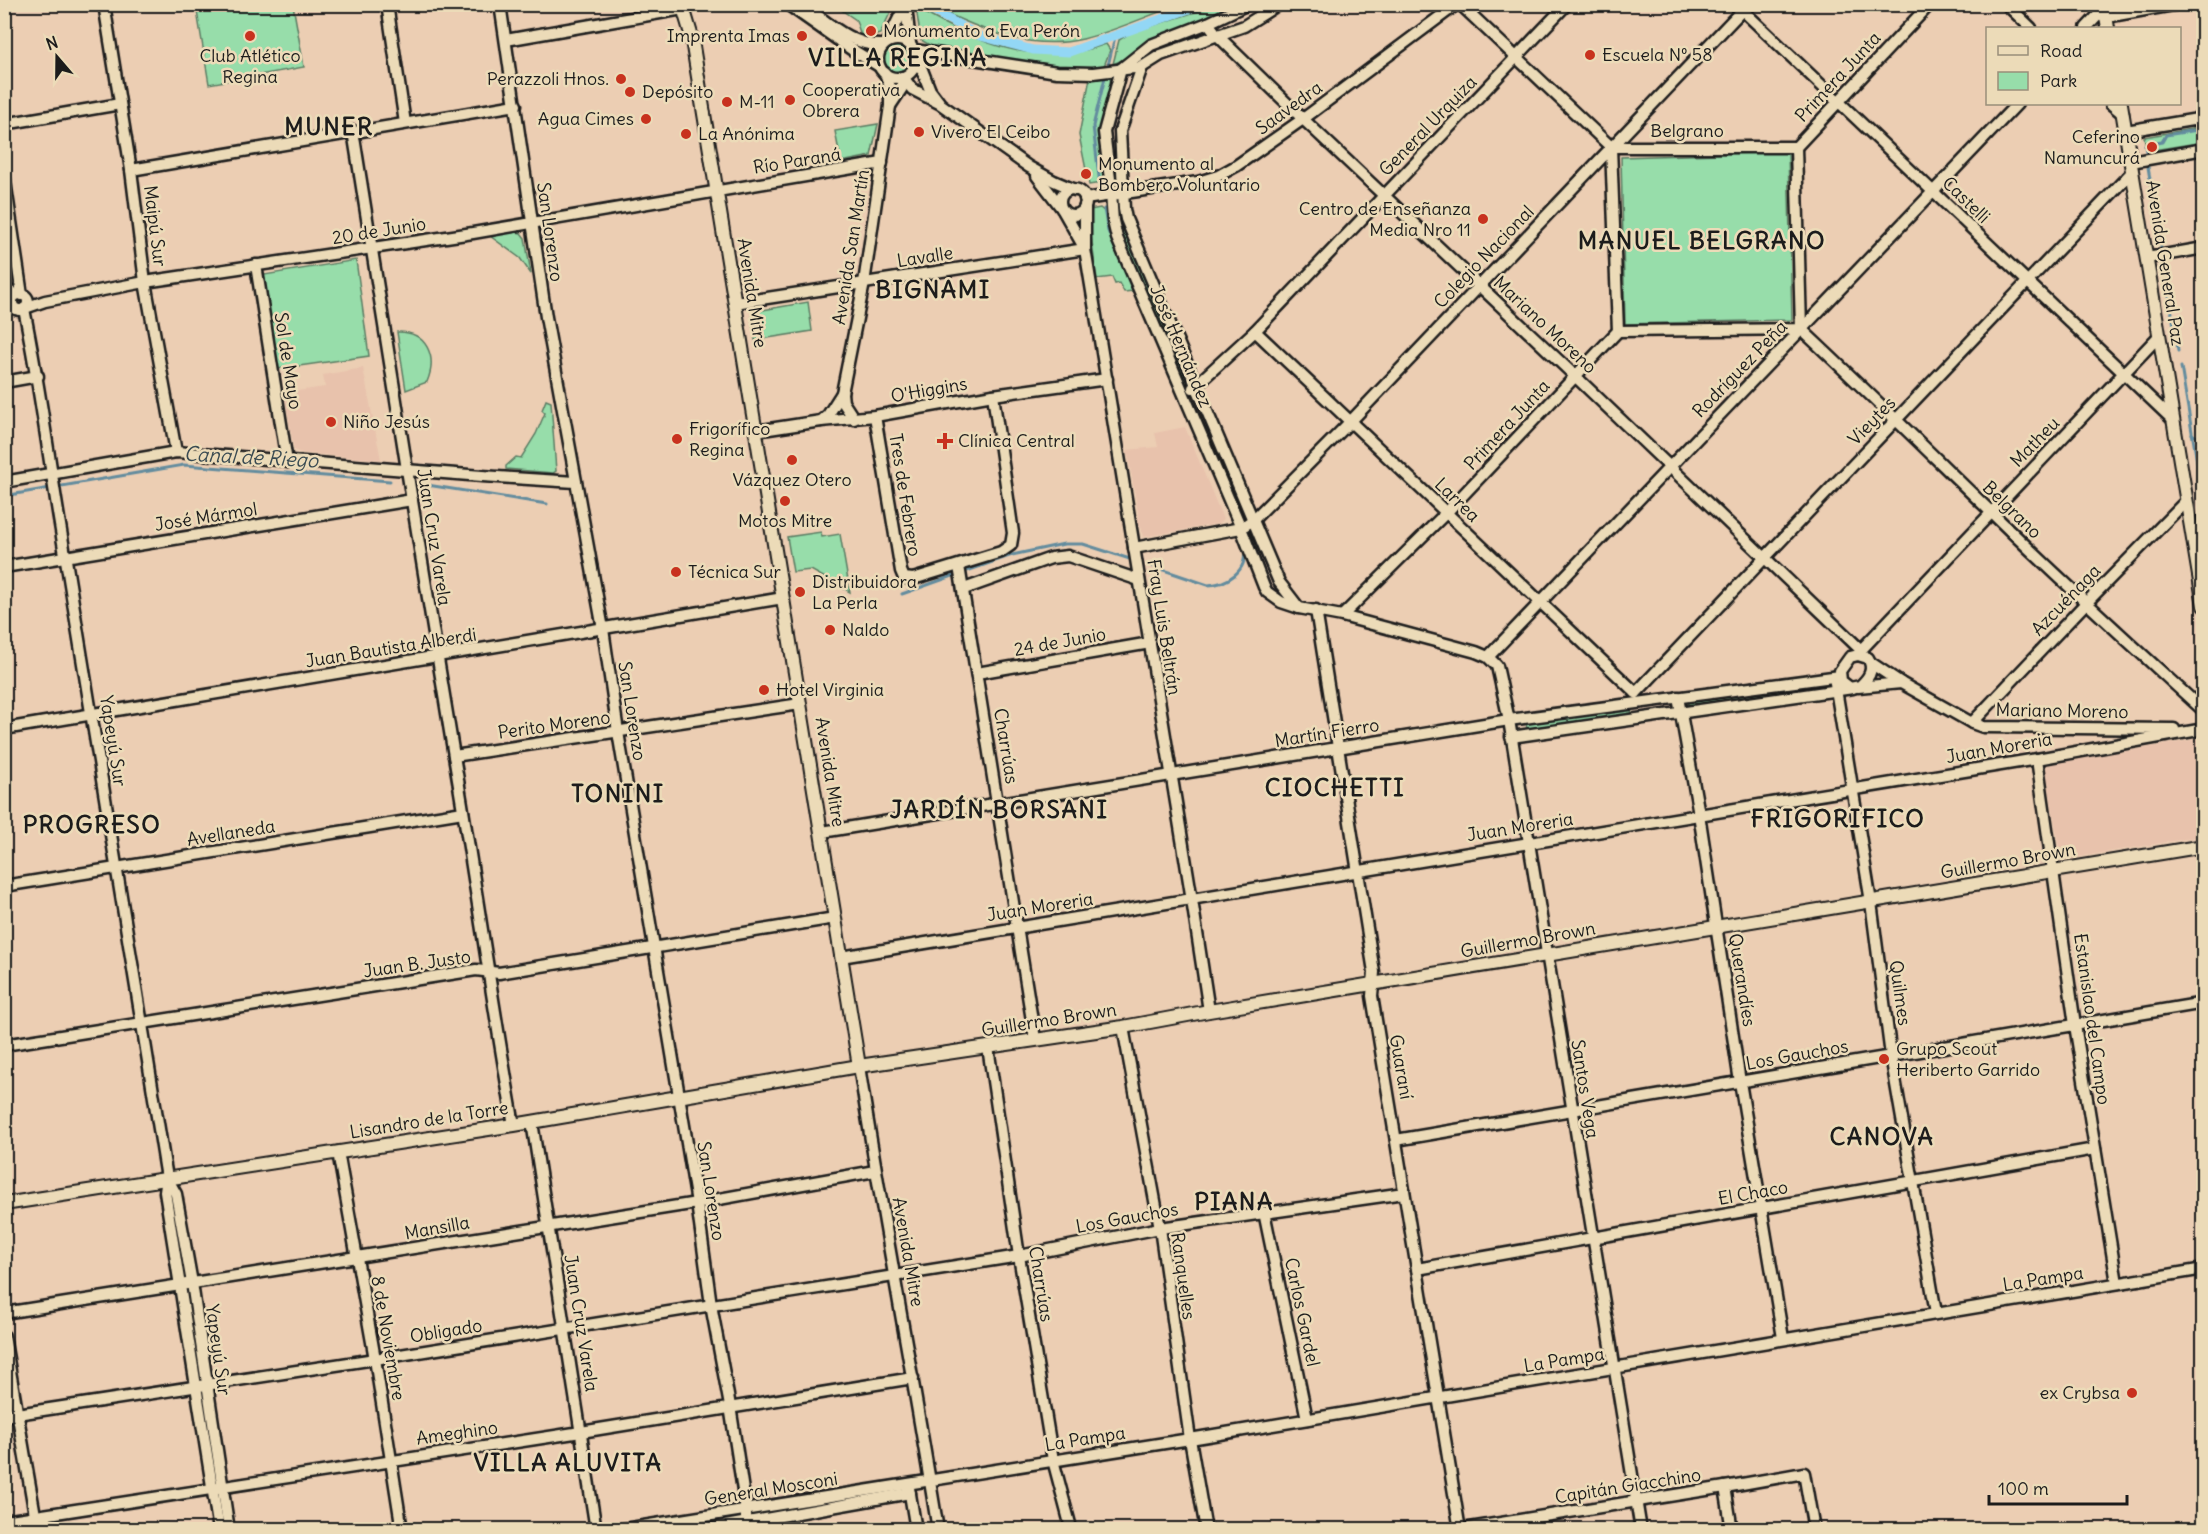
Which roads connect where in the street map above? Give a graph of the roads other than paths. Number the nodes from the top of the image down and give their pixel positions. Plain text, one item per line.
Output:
1 (104, 4) edge
2 (387, 4) edge
3 (501, 4) edge
4 (787, 4) edge
5 (802, 4) edge
6 (1248, 4) edge
7 (1279, 4) edge
8 (1458, 4) edge
9 (1567, 4) edge
10 (1930, 4) edge
11 (2006, 4) edge
12 (2179, 4) edge
13 (685, 6) edge
14 (1742, 6) edge
15 (2106, 14) edge
16 (1208, 23) junction
17 (2030, 27) edge
18 (2087, 27) edge
19 (1218, 36) junction
20 (506, 40) junction
21 (885, 44) junction
22 (914, 50) junction
23 (1516, 59) junction
24 (1142, 67) junction
25 (882, 69) junction
26 (1117, 70) junction
27 (902, 77) junction
28 (1837, 100) junction
29 (939, 103) junction
30 (120, 104) junction
31 (516, 105) junction
32 (2016, 105) edge
33 (890, 106) junction
34 (2122, 109) edge
35 (2204, 118) edge
36 (1303, 119) junction
37 (405, 123) junction
38 (4, 124) edge
39 (353, 131) junction
40 (2126, 131) junction
41 (1611, 147) junction
42 (1796, 147) junction
43 (2204, 149) edge
44 (882, 164) junction
45 (1029, 166) junction
46 (2132, 167) junction
47 (131, 170) junction
48 (4, 174) edge
49 (716, 190) junction
50 (1075, 190) junction
51 (1934, 191) junction
52 (1124, 194) junction
53 (1111, 195) junction
54 (1383, 195) junction
55 (1085, 202) junction
56 (1062, 209) junction
57 (532, 222) junction
58 (2204, 248) edge
59 (371, 249) junction
60 (1085, 249) junction
61 (2147, 258) junction
62 (256, 265) junction
63 (145, 282) junction
64 (2028, 282) junction
65 (864, 283) junction
66 (1479, 285) junction
67 (4, 288) edge
68 (18, 301) edge
69 (735, 303) junction
70 (1801, 329) junction
71 (1255, 331) junction
72 (1618, 331) junction
73 (2158, 336) junction
74 (2123, 374) junction
75 (38, 376) junction
76 (1575, 376) junction
77 (1107, 379) junction
78 (4, 382) edge
79 (1195, 386) junction
80 (842, 393) junction
81 (993, 395) junction
82 (1184, 397) junction
83 (875, 416) junction
84 (854, 418) junction
85 (1897, 419) junction
86 (2173, 420) junction
87 (821, 421) junction
88 (1351, 421) junction
89 (756, 431) junction
90 (176, 452) junction
91 (287, 462) junction
92 (1231, 465) junction
93 (1670, 467) junction
94 (407, 471) junction
95 (1215, 471) junction
96 (52, 478) junction
97 (4, 482) edge
98 (575, 482) junction
99 (412, 500) junction
100 (2185, 502) junction
101 (1447, 512) junction
102 (1991, 512) junction
103 (1253, 520) junction
104 (1240, 528) junction
105 (1134, 548) junction
106 (65, 558) junction
107 (1765, 558) junction
108 (959, 566) junction
109 (4, 567) edge
110 (1139, 580) junction
111 (963, 585) junction
112 (783, 598) junction
113 (1541, 603) junction
114 (2085, 603) junction
115 (2204, 606) edge
116 (1299, 608) junction
117 (1316, 610) junction
118 (1342, 616) junction
119 (603, 629) junction
120 (1150, 643) junction
121 (1861, 652) junction
122 (1488, 657) junction
123 (436, 658) junction
124 (1871, 663) junction
125 (977, 673) junction
126 (1837, 676) junction
127 (1901, 683) junction
128 (1855, 688) junction
129 (1836, 691) junction
130 (1678, 697) junction
131 (1637, 698) junction
132 (800, 704) junction
133 (1681, 711) junction
134 (2204, 711) edge
135 (93, 714) junction
136 (1640, 717) junction
137 (1509, 720) junction
138 (1972, 723) junction
139 (4, 729) edge
140 (2201, 729) edge
141 (618, 732) junction
142 (1511, 736) junction
143 (1339, 748) junction
144 (454, 756) junction
145 (2037, 759) junction
146 (1170, 776) junction
147 (1852, 790) junction
148 (998, 805) junction
149 (463, 812) junction
150 (1700, 814) junction
151 (822, 832) junction
152 (1529, 843) junction
153 (2204, 846) edge
154 (116, 869) junction
155 (1358, 871) junction
156 (2054, 871) junction
157 (4, 886) edge
158 (1192, 900) junction
159 (1870, 902) junction
160 (835, 918) junction
161 (1017, 927) junction
162 (1717, 927) junction
163 (655, 948) junction
164 (1548, 955) junction
165 (841, 957) junction
166 (487, 972) junction
167 (1373, 985) junction
168 (2204, 1003) edge
169 (1209, 1011) junction
170 (141, 1024) junction
171 (2075, 1025) junction
172 (1123, 1027) junction
173 (1035, 1039) junction
174 (4, 1045) edge
175 (988, 1047) junction
176 (1892, 1056) junction
177 (858, 1066) junction
178 (1740, 1082) junction
179 (679, 1098) junction
180 (1572, 1110) junction
181 (532, 1122) junction
182 (514, 1125) junction
183 (1396, 1140) junction
184 (2095, 1149) junction
185 (338, 1152) junction
186 (875, 1172) junction
187 (167, 1178) junction
188 (1913, 1182) junction
189 (1404, 1193) junction
190 (697, 1203) junction
191 (4, 1204) edge
192 (1761, 1209) junction
193 (1264, 1212) junction
194 (548, 1226) junction
195 (1160, 1228) junction
196 (1592, 1239) junction
197 (1019, 1256) junction
198 (357, 1258) junction
199 (1417, 1269) junction
200 (2204, 1269) edge
201 (893, 1275) junction
202 (192, 1283) junction
203 (2117, 1283) junction
204 (179, 1285) junction
205 (711, 1305) junction
206 (4, 1313) edge
207 (1936, 1313) junction
208 (566, 1328) junction
209 (4, 1336) edge
210 (1783, 1338) junction
211 (375, 1359) junction
212 (1615, 1369) junction
213 (913, 1378) junction
214 (201, 1386) junction
215 (1438, 1397) junction
216 (730, 1406) junction
217 (18, 1414) junction
218 (4, 1416) edge
219 (1307, 1419) junction
220 (581, 1432) junction
221 (1190, 1439) junction
222 (392, 1460) junction
223 (1053, 1460) junction
224 (930, 1481) junction
225 (217, 1487) junction
226 (1725, 1487) junction
227 (909, 1488) junction
228 (1636, 1500) junction
229 (746, 1510) junction
230 (35, 1515) junction
231 (1546, 1516) junction
232 (4, 1521) edge
233 (1070, 1524) dead end
234 (746, 1526) edge
235 (1459, 1529) edge
236 (33, 1530) edge
237 (219, 1530) edge
238 (229, 1530) edge
239 (402, 1530) edge
240 (596, 1530) edge
241 (618, 1530) edge
242 (703, 1530) edge
243 (916, 1530) edge
244 (938, 1530) edge
245 (1206, 1530) edge
246 (1548, 1530) edge
247 (1641, 1530) edge
248 (1732, 1530) edge
249 (1814, 1530) edge

1 - 30 street, Maipú Sur
2 - 37 street
3 - 20 street, San Lorenzo
4 - 25 street
5 - 21 street
6 - 16 street
7 - 19 street
8 - 23 street
8 - 36 street, Saavedra
9 - 23 street, General Urquiza
10 - 28 street, Primera Junta
11 - 17 street
12 - 15 street
13 - 20 street
13 - 49 main road, Avenida Mitre
14 - 28 street, Castelli
14 - 41 street, Colegio Nacional
15 - 18 street
16 - 19 street, Mariano Moreno
16 - 26 street
19 - 24 street
19 - 36 street, Mariano Moreno
20 - 31 street, San Lorenzo
21 - 22 street
21 - 22 street
21 - 25 street
22 - 26 street
22 - 27 street
22 - 29 street, Fray Luis Beltrán
23 - 41 street
23 - 54 street, General Urquiza
24 - 26 street
24 - 52 street, José Hernández
25 - 27 street
25 - 33 street, Avenida San Martín
26 - 53 street, José Hernández
27 - 29 street, Fray Luis Beltrán
27 - 33 street, Avenida San Martín
28 - 42 street, Primera Junta
28 - 51 street, Castelli
29 - 45 street, Fray Luis Beltrán
30 - 38 street
30 - 47 street, Maipú Sur
31 - 37 street
31 - 57 street, San Lorenzo
32 - 51 street, Rodríguez Peña
33 - 44 street, Avenida San Martín
34 - 40 main road, Avenida General Paz
35 - 40 street
36 - 52 street, Saavedra
36 - 54 street, Mariano Moreno
37 - 39 street
39 - 47 street
39 - 59 street, Juan Cruz Varela
40 - 46 main road, Avenida General Paz
41 - 42 street, Belgrano
41 - 66 street, Colegio Nacional
41 - 72 street
42 - 70 street
43 - 46 street
44 - 49 street, Río Paraná
44 - 65 street, Avenida San Martín
45 - 50 street, Fray Luis Beltrán
45 - 56 street, Fray Luis Beltrán
46 - 61 main road, Avenida General Paz
46 - 64 street, Vieytes
47 - 63 street, Maipú Sur
48 - 68 street, Yapeyú Sur
49 - 57 street, 20 de Junio
49 - 69 main road, Avenida Mitre
50 - 55 street
50 - 56 street
51 - 64 street, Castelli
51 - 70 street, Rodríguez Peña
52 - 53 street, Saavedra
52 - 79 street, José Hernández
53 - 55 street, Saavedra
53 - 82 street, José Hernández
54 - 66 street, Mariano Moreno
54 - 71 street, General Urquiza
55 - 56 street
55 - 60 street, Fray Luis Beltrán
56 - 60 street, Fray Luis Beltrán
57 - 59 street, 20 de Junio
57 - 98 street, San Lorenzo
58 - 61 street
59 - 62 street, 20 de Junio
59 - 94 street, Juan Cruz Varela
60 - 65 street, Lavalle
60 - 77 street, Fray Luis Beltrán
61 - 73 main road, Avenida General Paz
62 - 63 street, 20 de Junio
62 - 91 street, Sol de Mayo
63 - 68 street, 20 de Junio
63 - 90 street, Maipú Sur
64 - 74 street, Castelli
64 - 85 street, Vieytes
65 - 69 street, Lavalle
65 - 80 street, Avenida San Martín
66 - 76 street, Mariano Moreno
66 - 88 street, Colegio Nacional
67 - 68 street, 20 de Junio
68 - 75 street, Yapeyú Sur
69 - 89 main road, Avenida Mitre
70 - 72 street
70 - 85 street, Belgrano
70 - 93 street, Rodríguez Peña
71 - 79 street, General Urquiza
71 - 88 street, Larrea
72 - 76 street, Primera Junta
73 - 74 street, Matheu
73 - 86 main road, Avenida General Paz
74 - 86 street, Castelli
74 - 102 street, Matheu
75 - 78 street
75 - 96 street, Yapeyú Sur
76 - 93 street, Mariano Moreno
76 - 101 street, Primera Junta
77 - 81 street, O'Higgins
77 - 105 street, Fray Luis Beltrán
79 - 82 street, General Urquiza
79 - 92 street, José Hernández
80 - 84 street
80 - 87 street, Avenida San Martín
81 - 83 street, O'Higgins
81 - 108 street
82 - 95 street, José Hernández
83 - 84 street, O'Higgins
83 - 108 street, Tres de Febrero
84 - 87 street, O'Higgins
85 - 102 street, Belgrano
85 - 107 street, Vieytes
86 - 100 main road, Avenida General Paz
87 - 89 street, O'Higgins
88 - 101 street, Larrea
88 - 103 street, Colegio Nacional
89 - 112 main road, Avenida Mitre
90 - 91 street
90 - 96 street
91 - 94 street
92 - 95 street
92 - 103 street, José Hernández
93 - 107 street, Mariano Moreno
93 - 113 street, Rodríguez Peña
94 - 98 street
94 - 99 street, Juan Cruz Varela
95 - 104 street, José Hernández
96 - 97 street
96 - 106 street, Yapeyú Sur
98 - 119 street, San Lorenzo
99 - 106 street, José Mármol
99 - 123 street, Juan Cruz Varela
100 - 114 street, Azcuénaga
100 - 115 main road, Avenida General Paz
101 - 113 street, Larrea
101 - 118 street, Primera Junta
102 - 114 street, Belgrano
102 - 121 street, Matheu
103 - 104 street, Colegio Nacional
103 - 116 street, José Hernández
104 - 105 street
104 - 116 street, José Hernández
105 - 110 street, Fray Luis Beltrán
106 - 109 street, José Mármol
106 - 135 street, Yapeyú Sur
107 - 121 street, Mariano Moreno
107 - 131 street, Vieytes
108 - 111 street, Charrúas
110 - 111 street
110 - 120 street, Fray Luis Beltrán
111 - 125 street, Charrúas
112 - 119 street, Juan Bautista Alberdi
112 - 132 main road, Avenida Mitre
113 - 122 street, Rodríguez Peña
113 - 131 street, Larrea
114 - 134 street, Belgrano
114 - 138 street, Azcuénaga
116 - 117 street, José Hernández
117 - 118 street, José Hernández
117 - 143 street, Guaraní
118 - 122 street, José Hernández
119 - 123 street, Juan Bautista Alberdi
119 - 141 street, San Lorenzo
120 - 125 street, 24 de Junio
120 - 146 street, Fray Luis Beltrán
121 - 124 street
121 - 126 street
122 - 137 street, Santos Vega
123 - 135 street, Juan Bautista Alberdi
123 - 144 street, Juan Cruz Varela
124 - 127 street, Mariano Moreno
124 - 128 street
125 - 148 street, Charrúas
126 - 128 street
126 - 129 street, Quilmes
126 - 130 street, Martín Fierro
127 - 128 street
127 - 138 street, Mariano Moreno
128 - 129 street
129 - 133 street
129 - 147 street, Quilmes
130 - 131 street, Martín Fierro
130 - 133 street, Querandíes
131 - 136 street
131 - 137 street, Martín Fierro
132 - 141 street, Perito Moreno
132 - 151 main road, Avenida Mitre
133 - 136 street
133 - 150 street, Querandíes
135 - 139 street, Juan Bautista Alberdi
135 - 154 street, Yapeyú Sur
136 - 142 street
137 - 142 street, Santos Vega
137 - 143 street, Martín Fierro
138 - 140 street, Mariano Moreno
140 - 145 street, Juan Moreria
141 - 144 street, Perito Moreno
141 - 163 street, San Lorenzo
142 - 152 street, Santos Vega
143 - 146 street, Martín Fierro
143 - 155 street, Guaraní
144 - 149 street, Juan Cruz Varela
145 - 147 street, Juan Moreria
145 - 156 street, Estanislao del Campo
146 - 148 street, Martín Fierro
146 - 158 street, Fray Luis Beltrán
147 - 150 street, Juan Moreria
147 - 159 street, Quilmes
148 - 151 street, Martín Fierro
148 - 161 street, Charrúas
149 - 154 street, Avellaneda
149 - 166 street, Juan Cruz Varela
150 - 152 street, Juan Moreria
150 - 162 street, Querandíes
151 - 160 main road, Avenida Mitre
152 - 155 street, Juan Moreria
152 - 164 street, Santos Vega
153 - 156 main road, Guillermo Brown
154 - 157 street, Avellaneda
154 - 170 street, Yapeyú Sur
155 - 158 street, Juan Moreria
155 - 167 street, Guaraní
156 - 159 main road, Guillermo Brown
156 - 171 street, Estanislao del Campo
158 - 161 street, Juan Moreria
158 - 169 street, Fray Luis Beltrán
159 - 162 main road, Guillermo Brown
159 - 176 street, Quilmes
160 - 163 street, Juan B. Justo
160 - 165 main road, Avenida Mitre
161 - 165 street, Juan Moreria
161 - 173 street, Charrúas
162 - 164 main road, Guillermo Brown
162 - 178 street, Querandíes
163 - 166 street, Juan B. Justo
163 - 179 street, San Lorenzo
164 - 167 main road, Guillermo Brown
164 - 180 street, Santos Vega
165 - 177 main road, Avenida Mitre
166 - 170 street, Juan B. Justo
166 - 182 street, Juan Cruz Varela
167 - 169 main road, Guillermo Brown
167 - 183 street, Guaraní
168 - 171 street, Los Gauchos
169 - 172 main road, Guillermo Brown
170 - 174 street, Juan B. Justo
170 - 187 street, Yapeyú Sur
171 - 176 street, Los Gauchos
171 - 184 street, Estanislao del Campo
172 - 173 main road, Guillermo Brown
172 - 195 street, Ranquelles
173 - 175 main road, Guillermo Brown
175 - 177 main road, Guillermo Brown
175 - 197 street, Charrúas
176 - 178 street, Los Gauchos
176 - 188 street, Quilmes
177 - 179 main road, Lisandro de la Torre
177 - 186 street, Avenida Mitre
178 - 180 street, Los Gauchos
178 - 192 street, Querandíes
179 - 181 main road, Lisandro de la Torre
179 - 190 street, San Lorenzo
180 - 183 street, Los Gauchos
180 - 196 street, Santos Vega
181 - 182 main road, Lisandro de la Torre
181 - 194 street, Juan Cruz Varela
182 - 185 main road, Lisandro de la Torre
183 - 189 street, Guaraní
184 - 188 street, El Chaco
184 - 203 street, Estanislao del Campo
185 - 187 main road, Lisandro de la Torre
185 - 198 street, 8 de Noviembre
186 - 190 street, Mansilla
186 - 201 street, Avenida Mitre
187 - 191 main road, Lisandro de la Torre
187 - 202 street, Yapeyú Sur
187 - 204 street, Yapeyú Sur
188 - 192 street, El Chaco
188 - 207 street, Quilmes
189 - 193 street, Los Gauchos
189 - 199 street, Guaraní
190 - 194 street, Mansilla
190 - 205 street, San Lorenzo
192 - 196 street, El Chaco
192 - 210 street, Querandíes
193 - 195 street, Los Gauchos
193 - 219 street, Carlos Gardel
194 - 198 street, Mansilla
194 - 208 street, Juan Cruz Varela
195 - 197 street, Los Gauchos
195 - 221 street, Ranquelles
196 - 199 street, El Chaco
196 - 212 street, Santos Vega
197 - 201 street, Los Gauchos
197 - 223 street, Charrúas
198 - 202 street, Mansilla
198 - 211 street, 8 de Noviembre
199 - 215 street, Guaraní
200 - 203 street, La Pampa
201 - 205 street, Obligado
201 - 213 street, Avenida Mitre
202 - 204 street, Mansilla
202 - 214 street, Yapeyú Sur
203 - 207 street, La Pampa
204 - 206 street, Mansilla
204 - 214 street, Yapeyú Sur
205 - 208 street, Obligado
205 - 216 street, San Lorenzo
207 - 210 street, La Pampa
208 - 211 street, Obligado
208 - 220 street, Juan Cruz Varela
209 - 217 street
210 - 212 street, La Pampa
211 - 214 street, Obligado
211 - 222 street, 8 de Noviembre
212 - 215 street, La Pampa
212 - 228 street, Santos Vega
213 - 216 street, Ameghino
213 - 224 street, Avenida Mitre
214 - 217 street, Obligado
214 - 225 street, Yapeyú Sur
215 - 219 street, La Pampa
215 - 235 street, Guaraní
216 - 220 street, Ameghino
216 - 229 street, San Lorenzo
217 - 218 street, Obligado
217 - 230 street
219 - 221 street, La Pampa
220 - 222 street, Ameghino
220 - 240 street, Juan Cruz Varela
221 - 223 street, La Pampa
221 - 245 street, Ranquelles
222 - 225 street, Ameghino
222 - 239 street, 8 de Noviembre
223 - 224 street, La Pampa
223 - 233 street, Charrúas
224 - 227 street, General Mosconi
224 - 244 street, Avenida Mitre
225 - 230 street, Ameghino
225 - 237 street, Yapeyú Sur
225 - 238 street, Yapeyú Sur
226 - 228 street, Capitán Giacchino
226 - 248 street
226 - 249 street, Capitán Giacchino
227 - 229 street, General Mosconi
227 - 234 street, General Mosconi
227 - 243 street
228 - 231 street, Capitán Giacchino
228 - 247 street, Santos Vega
229 - 234 street, San Lorenzo
229 - 241 street, General Mosconi
230 - 232 street, Ameghino
230 - 236 street
231 - 235 street, Capitán Giacchino
231 - 246 street
234 - 242 street, General Mosconi

